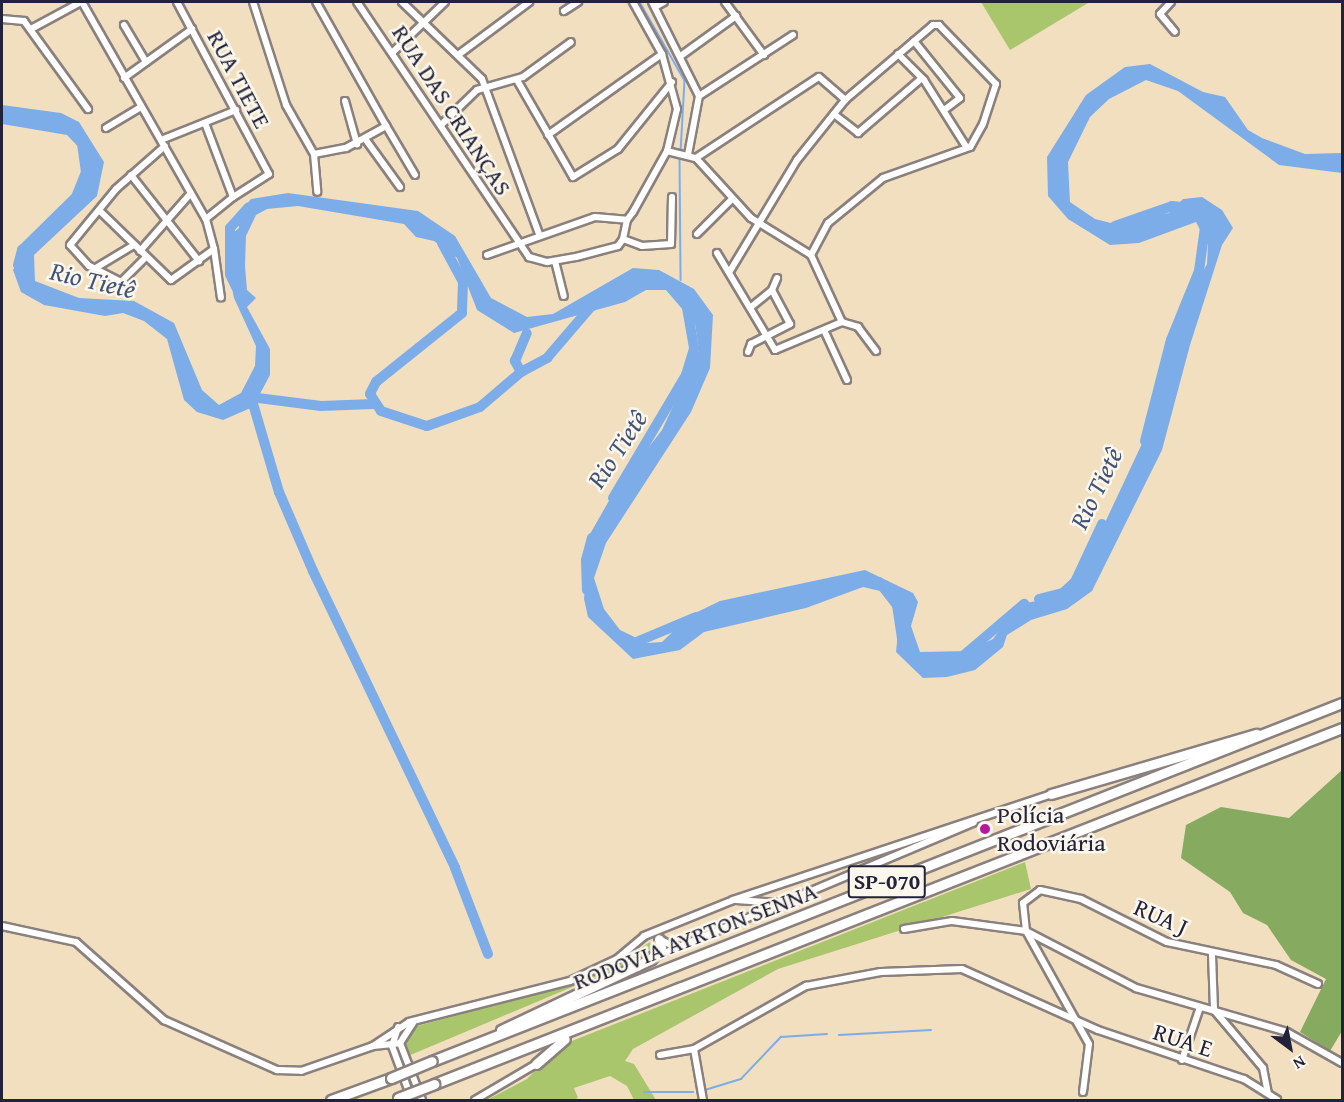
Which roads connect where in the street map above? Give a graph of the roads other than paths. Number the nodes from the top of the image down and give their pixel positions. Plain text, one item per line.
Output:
1 (81, 2) edge
2 (177, 2) edge
3 (253, 2) edge
4 (316, 2) edge
5 (357, 2) edge
6 (402, 2) edge
7 (445, 2) edge
8 (529, 2) edge
9 (578, 2) edge
10 (633, 2) edge
11 (664, 2) edge
12 (725, 2) edge
13 (1171, 2) edge
14 (654, 4) edge
15 (564, 11) dead end
16 (736, 16) junction
17 (2, 19) edge
18 (422, 24) junction
19 (124, 25) dead end
20 (31, 29) junction
21 (192, 29) junction
22 (1175, 32) dead end
23 (793, 35) dead end
24 (914, 41) junction
25 (571, 42) dead end
26 (393, 52) junction
27 (662, 54) junction
28 (898, 54) junction
29 (458, 55) junction
30 (682, 55) junction
31 (764, 55) junction
32 (146, 62) junction
33 (124, 78) junction
34 (922, 78) junction
35 (518, 80) junction
36 (672, 82) junction
37 (486, 86) junction
38 (699, 96) junction
39 (845, 100) junction
40 (345, 101) dead end
41 (141, 107) junction
42 (88, 109) dead end
43 (236, 110) junction
44 (944, 110) junction
45 (834, 114) junction
46 (205, 123) junction
47 (442, 124) junction
48 (385, 126) junction
49 (106, 128) dead end
50 (548, 135) junction
51 (366, 140) junction
52 (163, 143) junction
53 (357, 144) junction
54 (967, 148) junction
55 (669, 151) junction
56 (314, 154) junction
57 (687, 154) junction
58 (696, 158) junction
59 (131, 175) junction
60 (415, 175) dead end
61 (400, 187) dead end
62 (317, 192) dead end
63 (191, 193) junction
64 (233, 197) junction
65 (672, 198) dead end
66 (732, 199) junction
67 (99, 210) junction
68 (166, 219) junction
69 (206, 219) junction
70 (627, 220) junction
71 (760, 226) junction
72 (539, 234) junction
73 (697, 234) dead end
74 (623, 239) junction
75 (516, 242) junction
76 (134, 245) junction
77 (214, 249) junction
78 (140, 251) junction
79 (717, 253) dead end
80 (487, 255) dead end
81 (811, 255) junction
82 (146, 257) junction
83 (199, 261) junction
84 (555, 261) junction
85 (92, 267) junction
86 (730, 271) junction
87 (777, 278) dead end
88 (772, 290) junction
89 (564, 296) dead end
90 (221, 298) dead end
91 (751, 307) junction
92 (843, 322) junction
93 (824, 330) junction
94 (768, 338) junction
95 (876, 351) dead end
96 (748, 352) dead end
97 (847, 380) dead end
98 (1342, 703) edge
99 (1342, 728) edge
100 (1276, 731) junction
101 (1051, 794) joint
102 (997, 811) junction
103 (733, 900) junction
104 (783, 903) junction
105 (2, 926) edge
106 (904, 929) dead end
107 (1026, 931) junction
108 (644, 936) junction
109 (659, 939) junction
110 (677, 948) junction
111 (1212, 955) junction
112 (651, 959) junction
113 (1318, 984) dead end
114 (686, 986) junction
115 (1200, 1007) junction
116 (1214, 1010) junction
117 (419, 1020) junction
118 (1074, 1020) junction
119 (398, 1027) junction
120 (492, 1037) junction
121 (400, 1042) junction
122 (373, 1046) junction
123 (392, 1046) junction
124 (523, 1049) junction
125 (694, 1049) junction
126 (660, 1055) dead end
127 (1182, 1060) junction
128 (1342, 1063) edge
129 (536, 1064) junction
130 (1083, 1092) dead end
131 (1268, 1093) junction
132 (394, 1099) edge
133 (331, 1101) edge
134 (412, 1101) edge
135 (422, 1101) edge
136 (475, 1101) edge
137 (703, 1101) edge
138 (1277, 1101) edge

1 - 20 street
1 - 33 street
2 - 21 street, RUA TIETE
3 - 56 street
4 - 48 street
5 - 26 street, RUA DAS CRIANÇAS
6 - 18 street
7 - 18 street
8 - 29 street
9 - 15 street
10 - 27 street
11 - 14 street
12 - 16 street
13 - 22 street
14 - 30 street
16 - 30 street
16 - 31 street
17 - 20 street
18 - 26 street
18 - 29 street
19 - 32 street
20 - 42 street
21 - 32 street
21 - 43 street, RUA TIETE
23 - 31 street
24 - 28 street
24 - 44 street
24 - 54 street
25 - 35 street
26 - 47 street, RUA DAS CRIANÇAS
27 - 36 street
27 - 50 street
28 - 34 street
28 - 39 street
29 - 37 street
30 - 38 street
31 - 38 street
32 - 33 street
33 - 41 street
34 - 44 street
34 - 45 street
35 - 37 street
35 - 50 street
36 - 50 street
36 - 55 street
37 - 47 street
37 - 72 street
38 - 57 street
39 - 45 street
39 - 58 street
40 - 53 street
41 - 49 street
41 - 52 street
43 - 46 street
43 - 64 street, RUA TIETE
44 - 54 street
45 - 71 street
46 - 52 street
46 - 64 street
47 - 75 street, RUA DAS CRIANÇAS
48 - 51 street
48 - 60 street
51 - 53 street
51 - 61 street
52 - 59 street
52 - 63 street
53 - 56 street
54 - 81 street
55 - 57 street
55 - 70 street
56 - 62 street
57 - 58 street
58 - 66 street
59 - 67 street
59 - 68 street
63 - 68 street
63 - 69 street
64 - 69 street
65 - 74 street
66 - 71 street
66 - 73 street
67 - 76 street
67 - 85 street
68 - 78 street
68 - 83 street
69 - 77 street
70 - 72 street
70 - 74 street
71 - 81 street
71 - 86 street
72 - 75 street
74 - 84 street
75 - 80 street
75 - 84 street
76 - 78 street
76 - 85 street
77 - 83 street
77 - 90 street
78 - 82 street
79 - 86 street
81 - 92 street
82 - 83 street
82 - 85 street
84 - 89 street
86 - 91 street
87 - 88 street
88 - 91 street
88 - 94 street
91 - 94 street
92 - 93 street
92 - 95 street
93 - 94 street
93 - 97 street
94 - 96 street
98 - 100 highway, RODOVIA AYRTON SENNA / SP-070
99 - 114 highway, RODOVIA AYRTON SENNA / SP-070
100 - 101 highway
100 - 120 highway, RODOVIA AYRTON SENNA / SP-070
101 - 102 street
102 - 103 street
102 - 104 street
103 - 104 street
103 - 108 street
104 - 110 street
105 - 122 street
106 - 107 street
107 - 111 street, RUA J
107 - 115 street
107 - 118 street
108 - 109 street
108 - 117 street
109 - 110 street
109 - 112 highway
110 - 112 street
111 - 113 street, RUA J
111 - 116 street
112 - 120 highway
114 - 124 highway, RODOVIA AYRTON SENNA / SP-070
114 - 129 highway
115 - 116 street
115 - 127 street
116 - 128 street
116 - 131 street
117 - 119 street
117 - 121 street
118 - 125 street, RUA E
118 - 127 street, RUA E
118 - 130 street
119 - 122 street
119 - 123 street
120 - 133 highway, RODOVIA AYRTON SENNA / SP-070, bridge
121 - 123 street
121 - 135 street
122 - 123 street
123 - 134 street
124 - 129 highway
124 - 132 highway, RODOVIA AYRTON SENNA / SP-070, bridge
125 - 126 street
125 - 137 street
127 - 131 street, RUA E
129 - 136 street
131 - 138 street, RUA E

